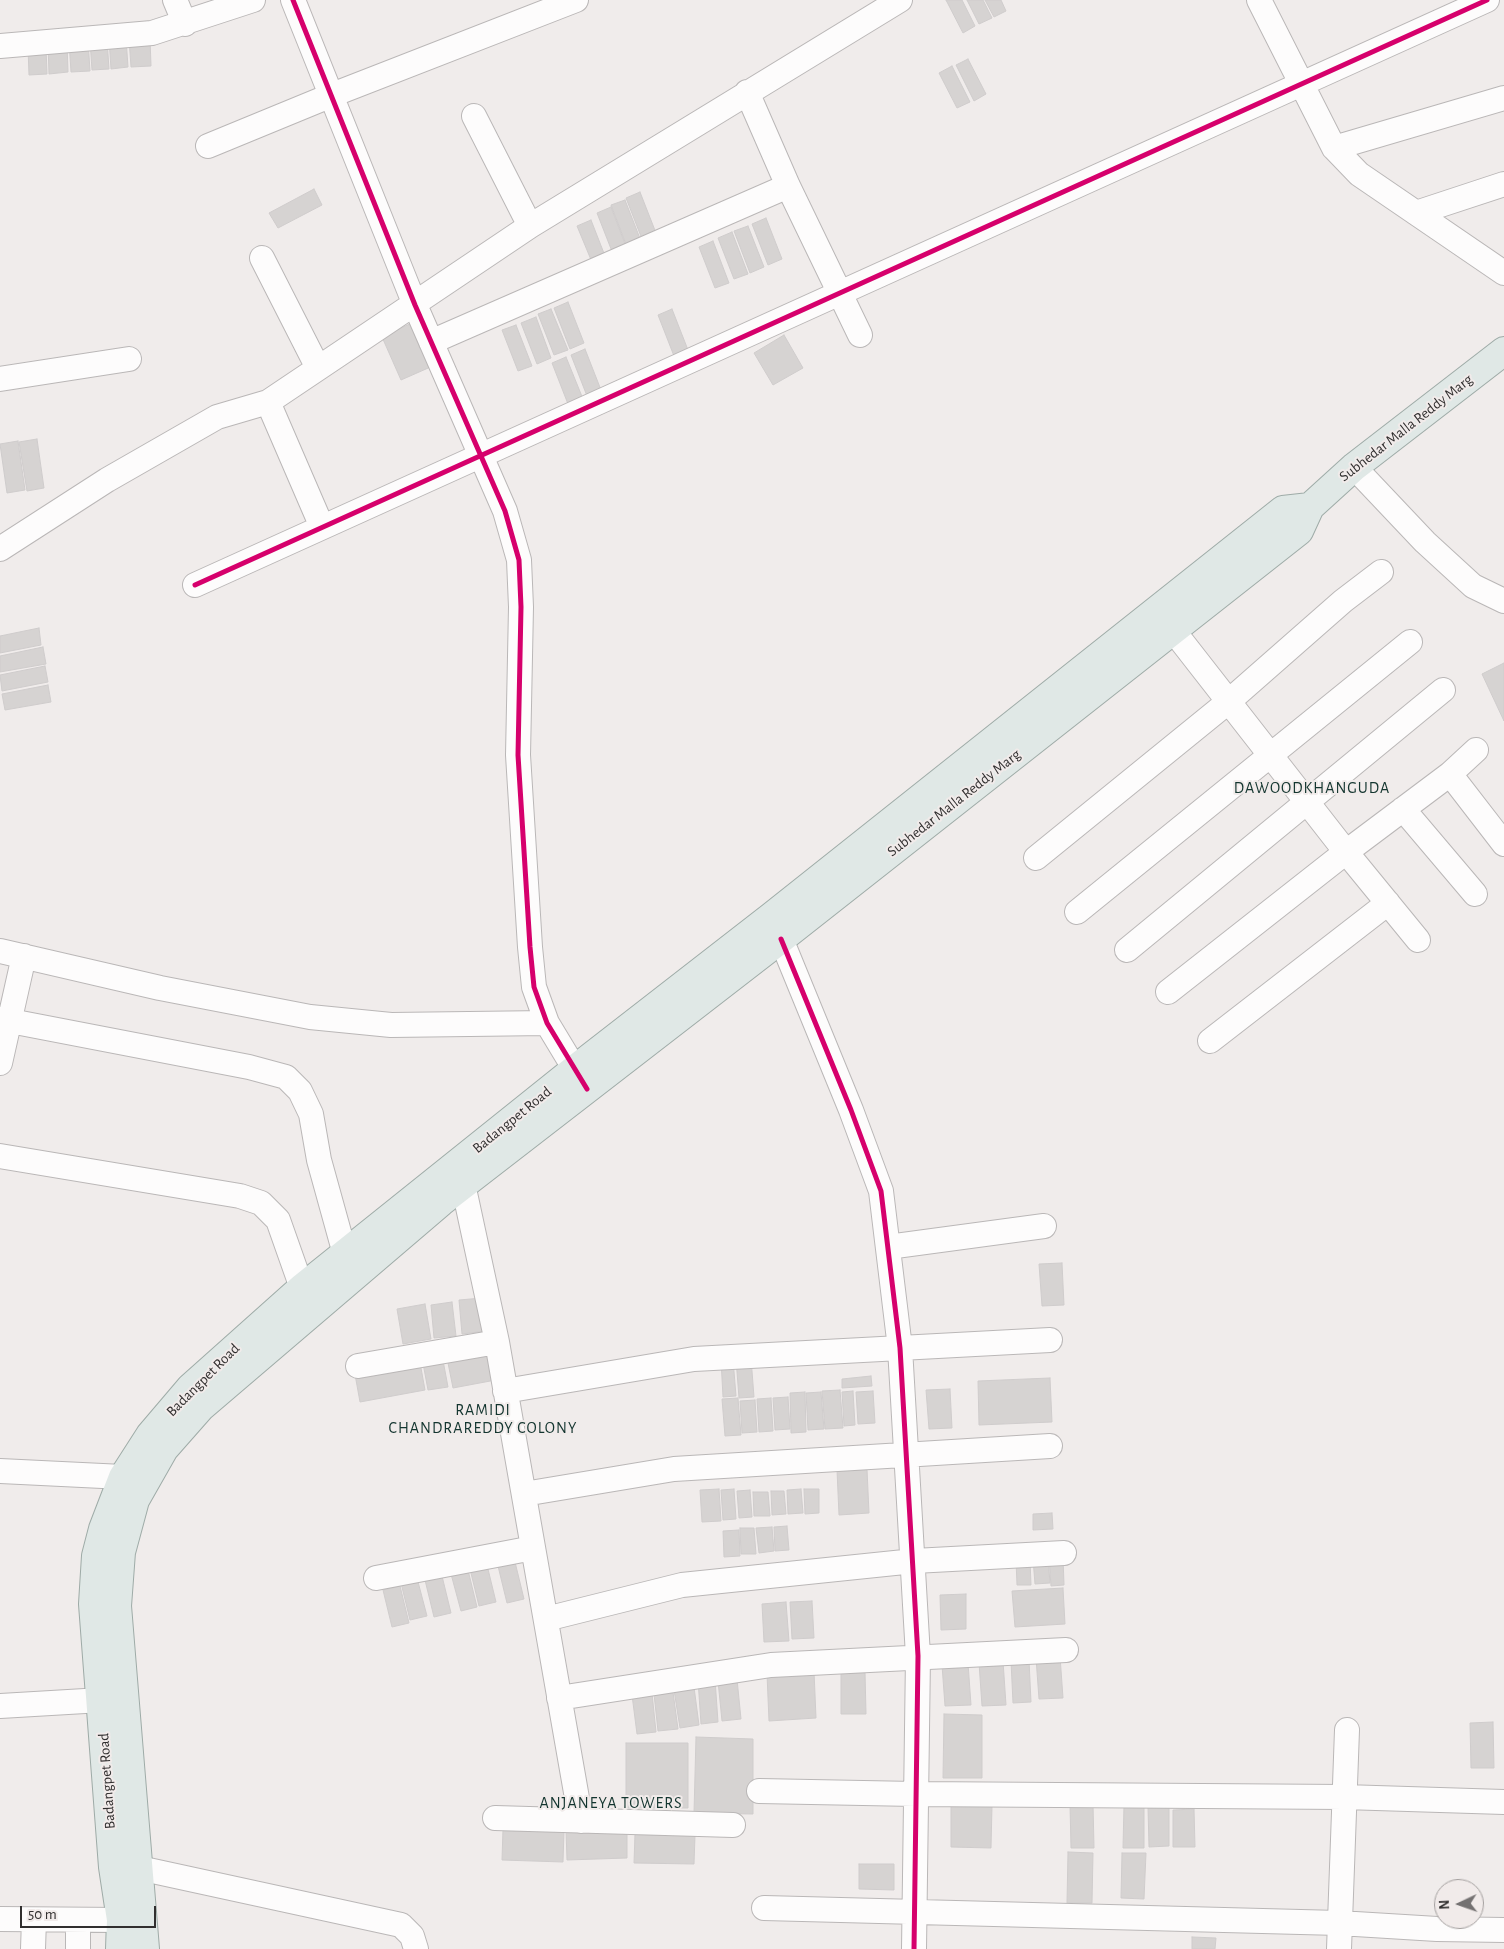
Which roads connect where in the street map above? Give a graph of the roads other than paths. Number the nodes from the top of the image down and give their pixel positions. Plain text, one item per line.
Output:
1 (175, 0) edge
2 (253, 0) edge
3 (293, 0) edge
4 (576, 0) edge
5 (900, 0) edge
6 (1259, 0) edge
7 (1487, 0) edge
8 (185, 24) junction
9 (0, 46) edge
10 (1302, 85) junction
11 (747, 92) junction
12 (332, 95) junction
13 (1504, 98) edge
14 (474, 116) dead end
15 (208, 146) dead end
16 (1334, 148) junction
17 (1504, 184) edge
18 (788, 186) junction
19 (1416, 213) junction
20 (530, 226) junction
21 (262, 258) dead end
22 (1504, 273) edge
23 (840, 293) junction
24 (415, 305) junction
25 (860, 335) dead end
26 (431, 342) junction
27 (1504, 351) edge
28 (129, 359) dead end
29 (318, 368) junction
30 (0, 379) edge
31 (268, 402) junction
32 (481, 456) junction
33 (1354, 467) junction
34 (1310, 507) junction
35 (322, 527) junction
36 (0, 549) edge
37 (1381, 572) dead end
38 (195, 585) dead end
39 (1504, 601) edge
40 (1172, 629) junction
41 (1410, 642) dead end
42 (1443, 690) dead end
43 (1228, 702) junction
44 (1476, 750) dead end
45 (1270, 755) junction
46 (1450, 774) junction
47 (1309, 803) junction
48 (1403, 809) junction
49 (1504, 844) edge
50 (1346, 852) junction
51 (1036, 858) dead end
52 (1475, 894) dead end
53 (1388, 903) junction
54 (1077, 912) dead end
55 (781, 940) junction
56 (1418, 940) dead end
57 (1127, 950) dead end
58 (0, 951) edge
59 (24, 956) junction
60 (1168, 992) dead end
61 (5, 1020) edge
62 (547, 1023) junction
63 (1210, 1041) dead end
64 (0, 1063) edge
65 (580, 1080) junction
66 (0, 1156) edge
67 (463, 1184) junction
68 (1044, 1226) dead end
69 (888, 1247) junction
70 (345, 1254) junction
71 (302, 1288) junction
72 (1050, 1340) dead end
73 (497, 1342) junction
74 (900, 1348) junction
75 (358, 1366) dead end
76 (506, 1391) junction
77 (1050, 1446) dead end
78 (908, 1455) junction
79 (0, 1471) edge
80 (123, 1477) junction
81 (524, 1494) junction
82 (533, 1548) junction
83 (1064, 1553) dead end
84 (914, 1561) junction
85 (376, 1578) dead end
86 (546, 1619) junction
87 (1066, 1650) dead end
88 (918, 1656) junction
89 (560, 1698) junction
90 (102, 1700) junction
91 (0, 1706) edge
92 (1347, 1730) dead end
93 (759, 1791) dead end
94 (916, 1794) junction
95 (1344, 1797) junction
96 (1504, 1802) edge
97 (495, 1818) dead end
98 (581, 1821) junction
99 (733, 1825) dead end
100 (139, 1868) junction
101 (764, 1908) dead end
102 (915, 1911) junction
103 (0, 1919) edge
104 (34, 1920) junction
105 (78, 1920) junction
106 (121, 1920) junction
107 (1339, 1922) junction
108 (1504, 1930) edge
109 (33, 1949) edge
110 (78, 1949) edge
111 (120, 1949) edge
112 (145, 1949) edge
113 (416, 1949) edge
114 (914, 1949) edge
115 (1338, 1949) edge

1 - 8 street
2 - 8 street
3 - 12 street
4 - 12 street
5 - 11 street
6 - 10 street
7 - 10 street
8 - 9 street
10 - 16 street
10 - 23 street
11 - 18 street
11 - 20 street
12 - 15 street
12 - 24 street
13 - 16 street
14 - 20 street
16 - 19 street
17 - 19 street
18 - 23 street
18 - 26 street
19 - 22 street
20 - 24 street
21 - 29 street
23 - 25 street
23 - 32 street
24 - 26 street
24 - 29 street
26 - 32 street
27 - 33 main road, Subhedar Malla Reddy Marg
28 - 30 street
29 - 31 street
31 - 35 street
31 - 36 street
32 - 35 street
32 - 62 street
33 - 34 main road, Subhedar Malla Reddy Marg
33 - 39 street
34 - 40 main road, Subhedar Malla Reddy Marg
34 - 65 main road, Subhedar Malla Reddy Marg
35 - 38 street
37 - 43 street
40 - 43 street
40 - 55 main road, Subhedar Malla Reddy Marg
41 - 45 street
42 - 47 street
43 - 45 street
43 - 51 street
44 - 46 street
45 - 47 street
45 - 54 street
46 - 48 street
46 - 49 street
47 - 50 street
47 - 57 street
48 - 50 street
48 - 52 street
50 - 53 street
50 - 60 street
53 - 56 street
53 - 63 street
55 - 65 main road, Subhedar Malla Reddy Marg
55 - 69 street
58 - 59 street
59 - 61 street
59 - 62 street
61 - 64 street
61 - 70 street
62 - 65 street
65 - 67 main road, Badangpet Road
65 - 70 main road, Badangpet Road
66 - 71 street
67 - 73 street
67 - 100 main road, Badangpet Road
68 - 69 street
69 - 74 street
70 - 71 main road, Badangpet Road
71 - 80 main road, Badangpet Road
72 - 74 street
73 - 75 street
73 - 76 street
74 - 76 street
74 - 78 street
76 - 81 street
77 - 78 street
78 - 81 street
78 - 84 street
79 - 80 street
80 - 90 main road, Badangpet Road
81 - 82 street
82 - 85 street
82 - 86 street
83 - 84 street
84 - 86 street
84 - 88 street
86 - 89 street
87 - 88 street
88 - 89 street
88 - 94 street
89 - 98 street
90 - 91 street
90 - 106 main road, Badangpet Road
92 - 95 street
93 - 94 street
94 - 95 street
94 - 102 street
95 - 96 street
95 - 107 street
97 - 98 street
98 - 99 street
100 - 112 main road, Badangpet Road
100 - 113 street
101 - 102 street
102 - 107 street
102 - 114 street
103 - 104 street
104 - 105 street
104 - 109 street
105 - 106 street
105 - 110 street
106 - 111 main road, Badangpet Road
107 - 108 street
107 - 115 street

